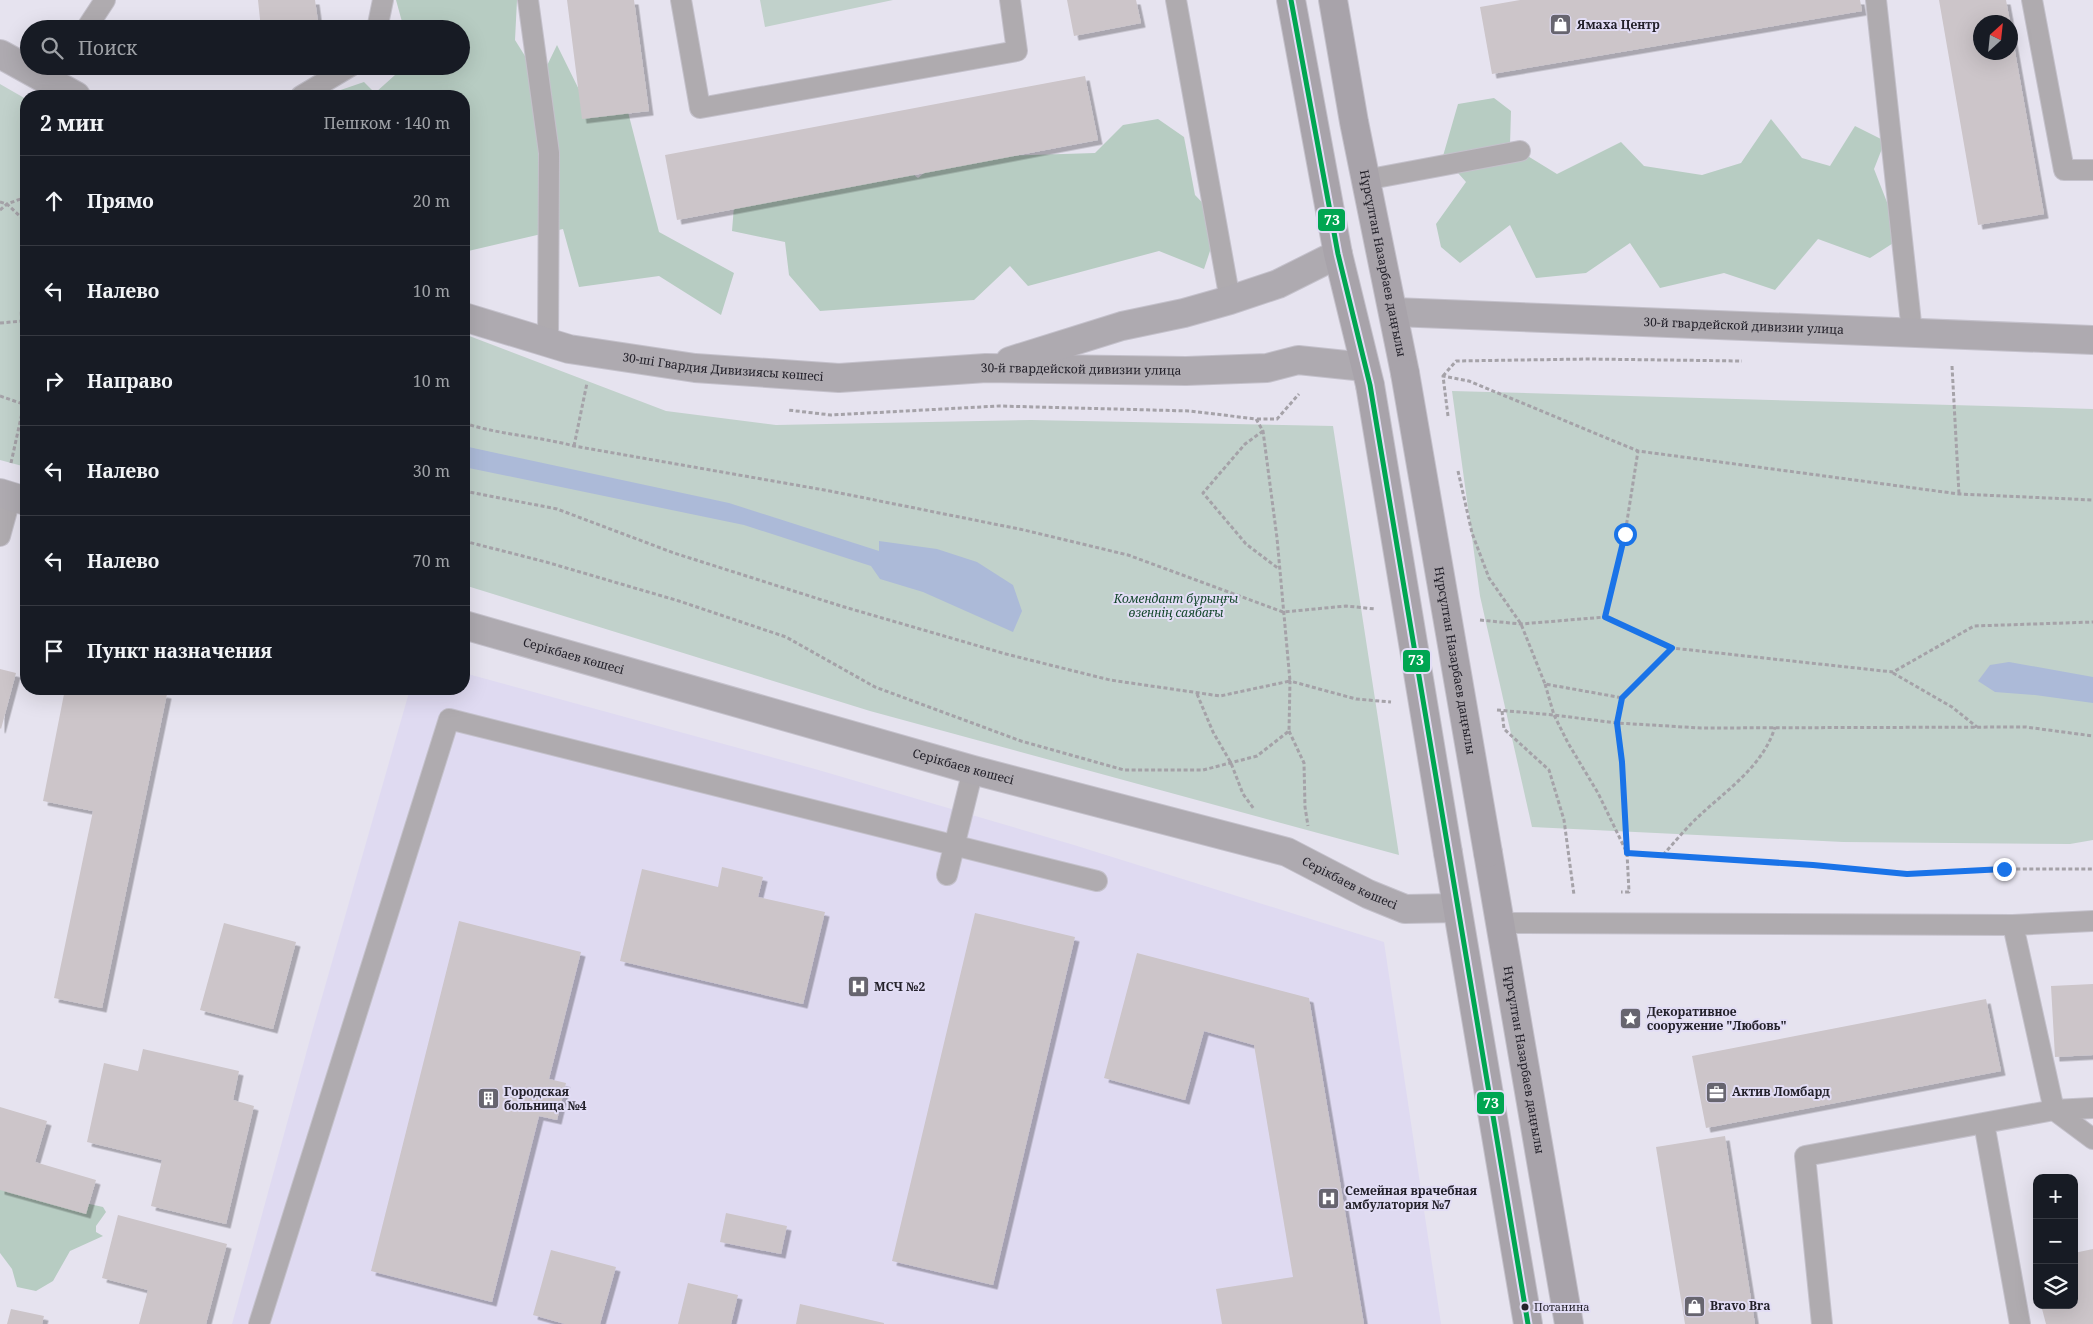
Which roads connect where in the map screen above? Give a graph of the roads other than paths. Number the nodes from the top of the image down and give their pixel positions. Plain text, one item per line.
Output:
1 (105, 0) edge
2 (383, 0) edge
3 (528, 0) edge
4 (681, 0) edge
5 (1010, 0) edge
6 (1176, 0) edge
7 (1291, 0) edge
8 (1333, 0) edge
9 (1876, 0) edge
10 (2032, 0) edge
11 (92, 20) edge
12 (379, 20) edge
13 (0, 54) edge
14 (20, 61) edge
15 (56, 75) edge
16 (336, 75) edge
17 (70, 90) edge
18 (311, 90) edge
19 (1520, 151) dead end
20 (2093, 170) edge
21 (1365, 180) junction
22 (1338, 254) junction
23 (1230, 300) junction
24 (1394, 312) junction
25 (470, 319) edge
26 (1912, 332) junction
27 (2093, 340) edge
28 (548, 343) junction
29 (986, 368) junction
30 (1367, 376) junction
31 (12, 490) edge
32 (0, 536) edge
33 (470, 627) edge
34 (973, 770) junction
35 (954, 844) junction
36 (947, 875) dead end
37 (1097, 881) dead end
38 (1457, 908) junction
39 (2093, 921) edge
40 (1500, 923) junction
41 (2013, 925) junction
42 (2093, 1108) edge
43 (2054, 1110) junction
44 (1984, 1123) junction
45 (2093, 1139) edge
46 (259, 1324) edge
47 (1528, 1324) edge
48 (1569, 1324) edge
49 (1822, 1324) edge
50 (2020, 1324) edge

1 - 11 lane
2 - 12 lane
3 - 28 lane
4 - 5 lane
6 - 23 lane
7 - 22 main road
8 - 21 main road, Нұрсұлтан Назарбаев даңғылы
9 - 26 lane
10 - 20 lane
13 - 14 street
15 - 17 street
16 - 18 lane
19 - 21 lane
21 - 24 main road, Нұрсұлтан Назарбаев даңғылы
22 - 23 street, 30-й гвардейской дивизии улица
22 - 30 main road
23 - 29 street, 30-й гвардейской дивизии улица
24 - 26 street, 30-й гвардейской дивизии улица
24 - 40 main road, Нұрсұлтан Назарбаев даңғылы, bridge
25 - 28 street, 30-ші Гвардия Дивизиясы көшесі
26 - 27 street, 30-й гвардейской дивизии улица
28 - 29 street, 30-ші Гвардия Дивизиясы көшесі
29 - 30 street, 30-й гвардейской дивизии улица
30 - 38 main road, bridge
31 - 32 lane
33 - 34 street, Серікбаев көшесі
34 - 35 lane
34 - 38 street, Серікбаев көшесі
35 - 36 lane
35 - 37 lane
35 - 46 lane
38 - 47 main road
39 - 41 lane
40 - 41 lane
40 - 48 main road, Нұрсұлтан Назарбаев даңғылы
41 - 43 lane
42 - 43 lane
43 - 44 lane
43 - 45 lane
44 - 49 lane
44 - 50 lane

